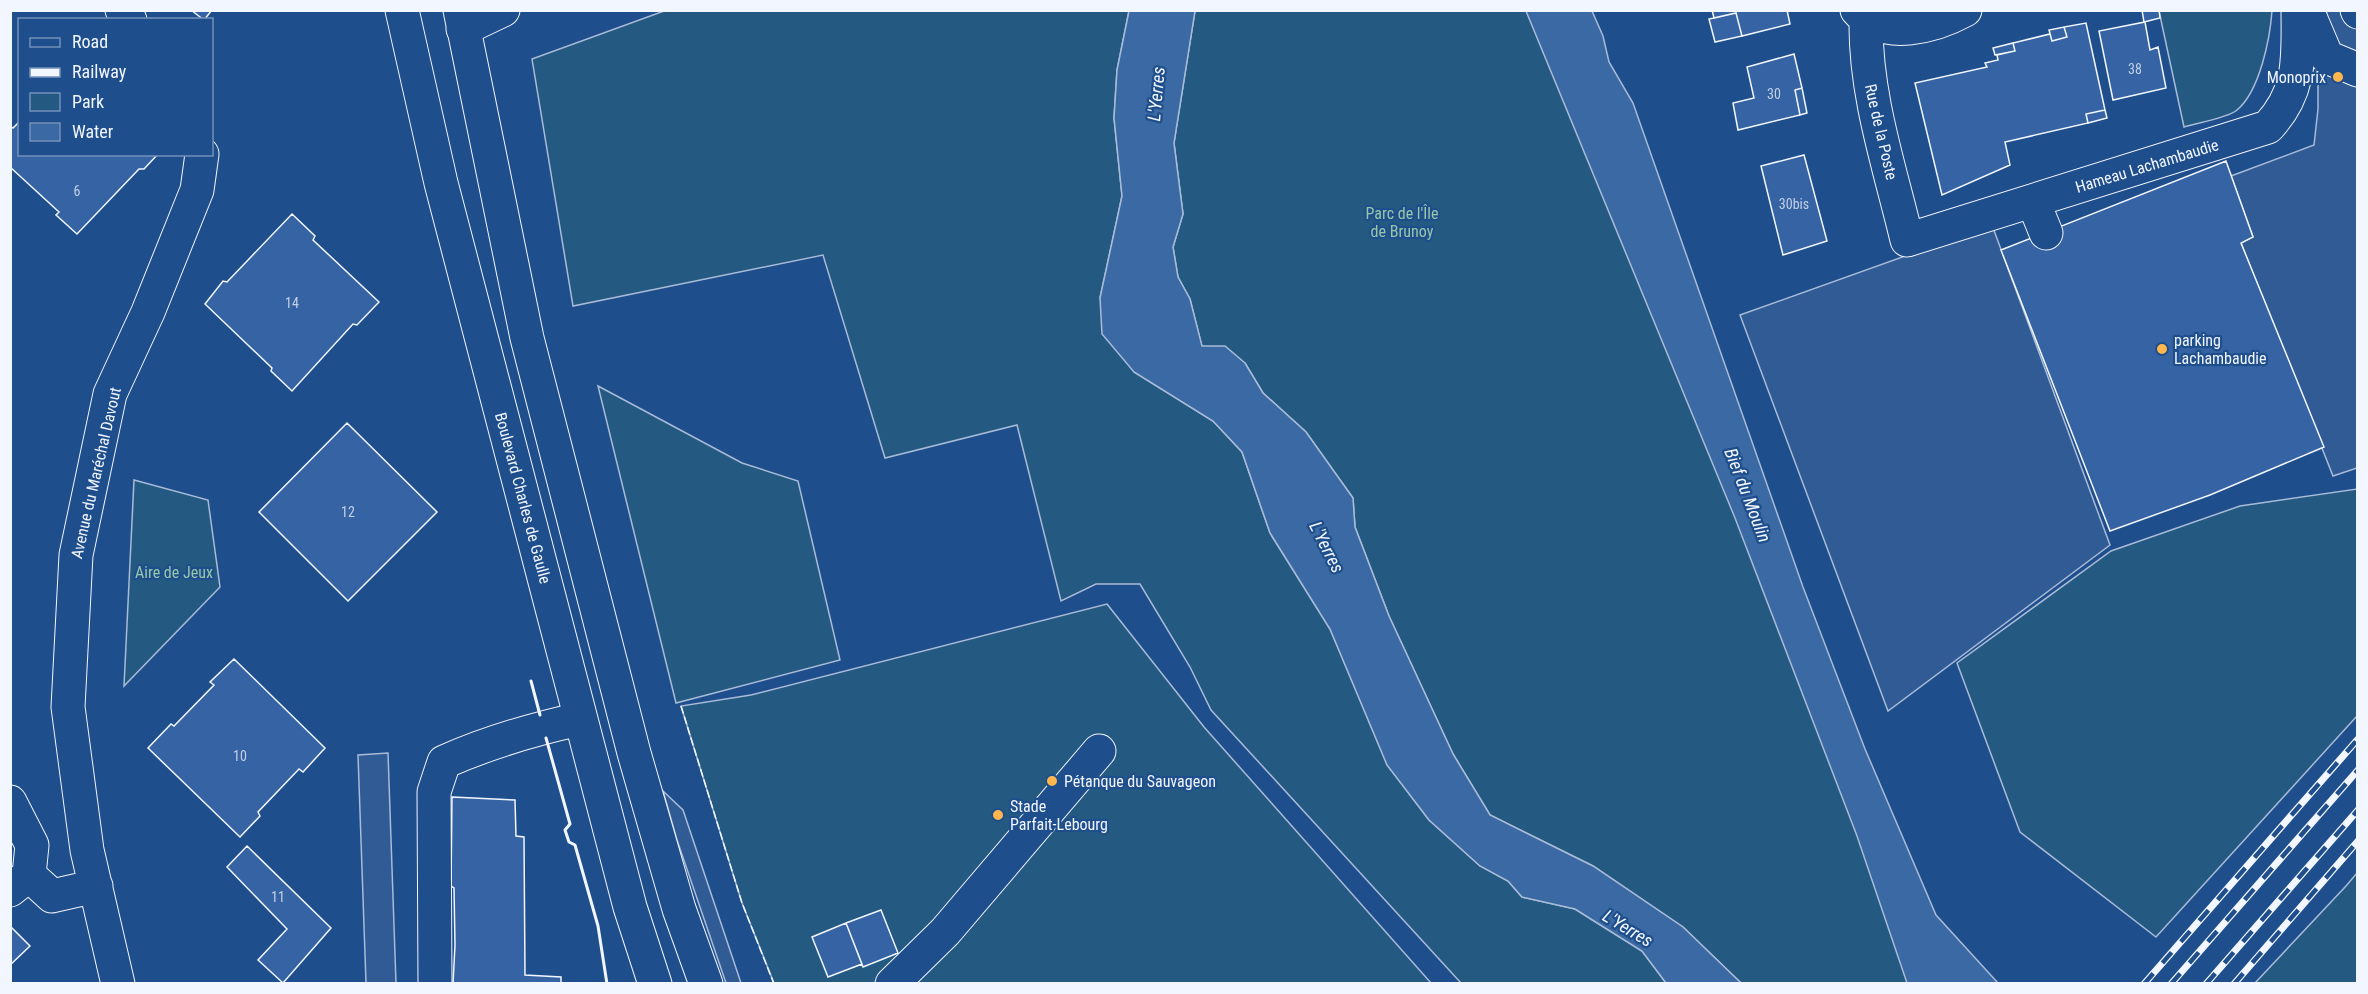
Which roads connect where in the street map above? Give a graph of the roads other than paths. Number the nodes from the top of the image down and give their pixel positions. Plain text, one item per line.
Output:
1 (402, 10) edge
2 (503, 10) edge
3 (1965, 10) edge
4 (2298, 10) edge
5 (2307, 10) edge
6 (1862, 16) edge
7 (461, 20) edge
8 (2358, 70) edge
9 (202, 156) edge
10 (2033, 201) junction
11 (2046, 233) dead end
12 (1906, 240) joint
13 (580, 719) junction
14 (1099, 751) dead end
15 (10, 802) edge
16 (20, 882) edge
17 (96, 886) junction
18 (649, 976) edge
19 (118, 984) edge
20 (435, 984) edge
21 (706, 984) edge
22 (892, 984) edge

1 - 13 main road, Boulevard Charles de Gaulle
2 - 7 main road
3 - 6 main road, Rue de la Poste
4 - 10 main road, Hameau Lachambaudie
5 - 8 main road
6 - 12 main road, Rue de la Poste
7 - 21 main road
9 - 17 main road, Avenue du Maréchal Davout
10 - 11 main road
10 - 12 main road, Hameau Lachambaudie
13 - 18 main road, Boulevard Charles de Gaulle
13 - 20 main road
14 - 22 main road
15 - 16 main road
16 - 17 main road
17 - 19 main road, Avenue du Maréchal Davout

